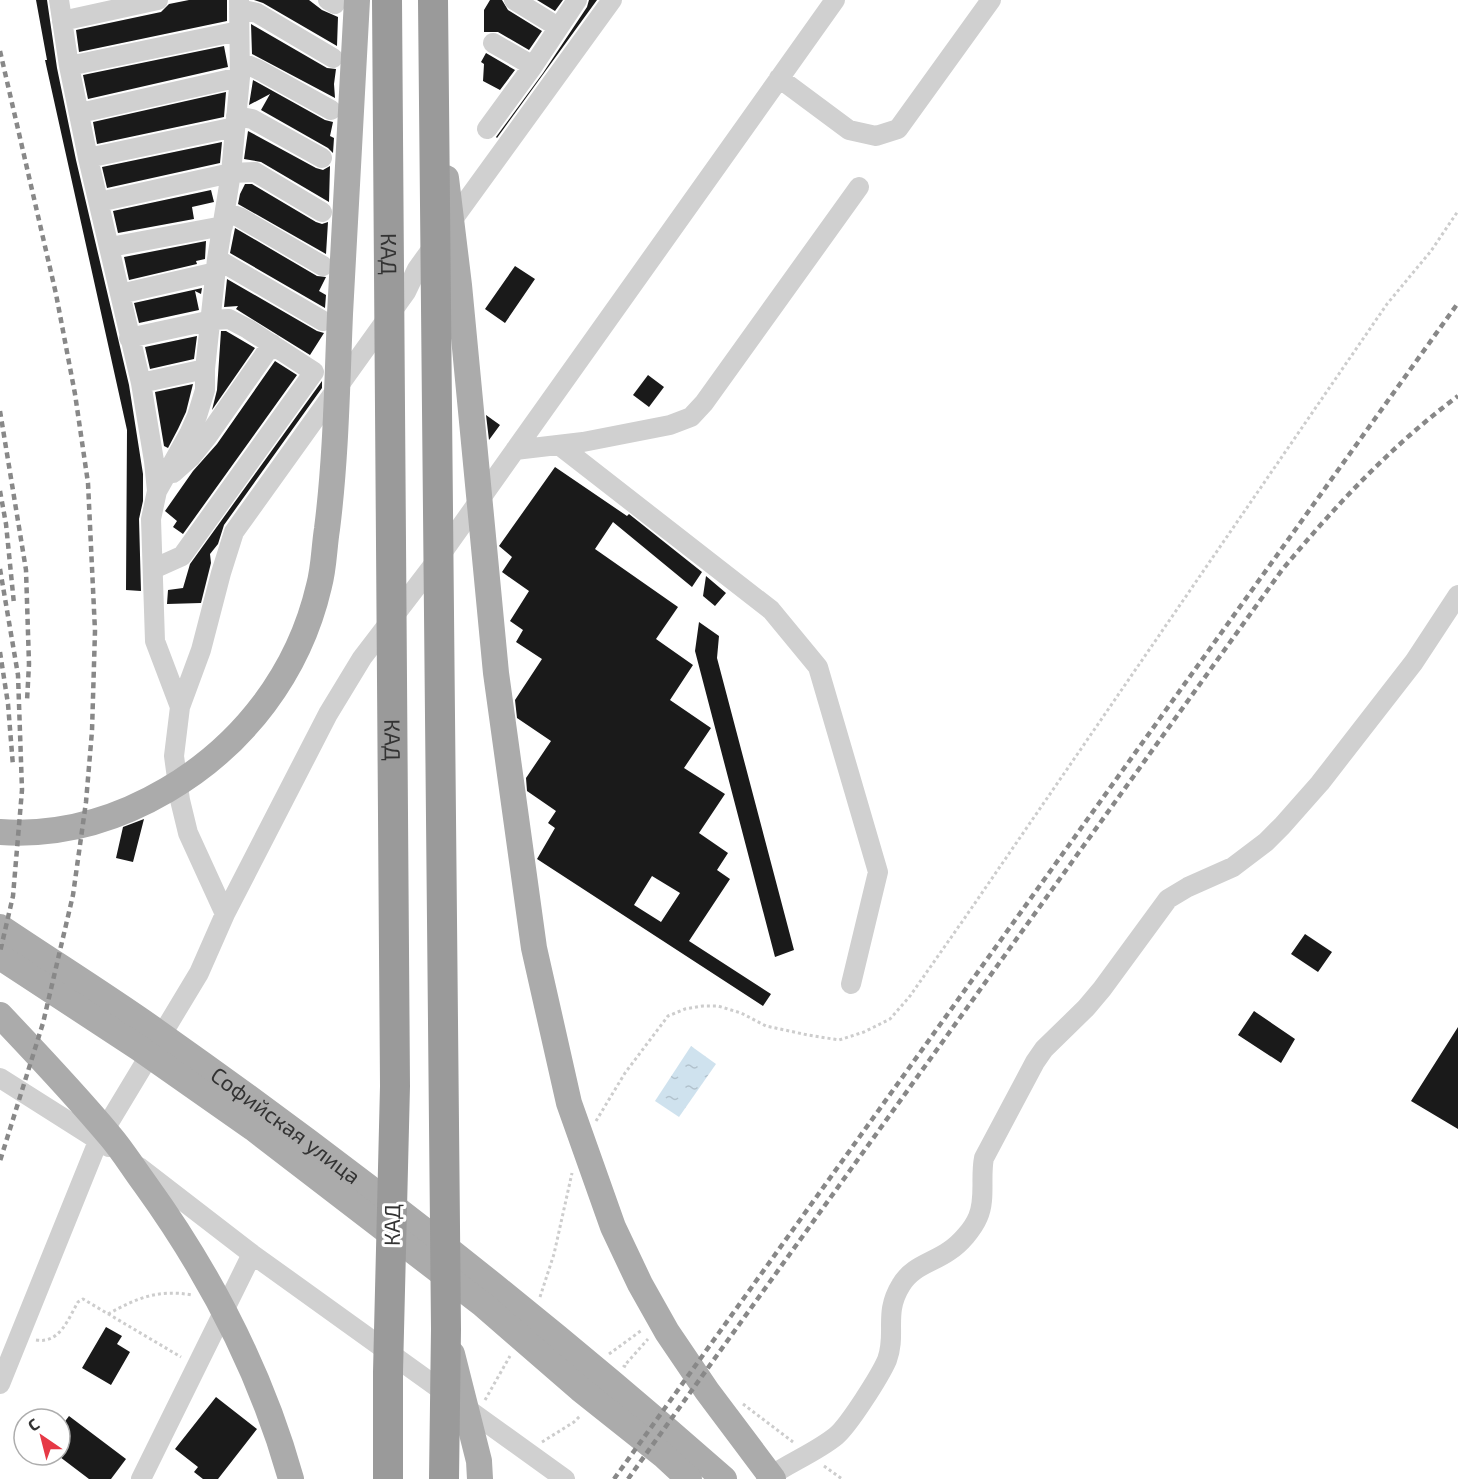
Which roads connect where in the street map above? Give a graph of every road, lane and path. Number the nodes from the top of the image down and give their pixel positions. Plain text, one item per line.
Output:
1 (59, 0) edge
2 (158, 0) edge
3 (387, 0) edge
4 (433, 0) edge
5 (514, 0) edge
6 (577, 0) edge
7 (612, 0) edge
8 (835, 0) edge
9 (991, 0) edge
10 (340, 1) edge
11 (239, 4) edge
12 (62, 21) junction
13 (558, 27) junction
14 (239, 31) junction
15 (493, 43) dead end
16 (333, 58) dead end
17 (69, 66) junction
18 (532, 66) junction
19 (240, 70) junction
20 (779, 78) junction
21 (433, 81) junction
22 (331, 110) dead end
23 (80, 113) junction
24 (236, 122) junction
25 (487, 129) dead end
26 (88, 158) junction
27 (322, 158) dead end
28 (231, 173) junction
29 (859, 187) dead end
30 (99, 202) junction
31 (1458, 211) edge
32 (322, 212) dead end
33 (224, 219) junction
34 (110, 247) junction
35 (217, 266) junction
36 (323, 266) dead end
37 (120, 294) junction
38 (212, 320) junction
39 (323, 321) dead end
40 (129, 338) junction
41 (272, 344) junction
42 (205, 369) junction
43 (141, 383) junction
44 (559, 445) junction
45 (515, 450) junction
46 (157, 491) junction
47 (153, 569) junction
48 (1458, 595) edge
49 (180, 707) junction
50 (0, 832) edge
51 (225, 914) junction
52 (0, 927) edge
53 (0, 957) edge
54 (851, 984) dead end
55 (0, 1016) edge
56 (0, 1078) edge
57 (593, 1128) dead end
58 (99, 1139) junction
59 (573, 1172) dead end
60 (252, 1254) junction
61 (197, 1296) dead end
62 (538, 1299) dead end
63 (108, 1314) junction
64 (446, 1329) junction
65 (654, 1331) dead end
66 (19, 1336) junction
67 (514, 1349) dead end
68 (198, 1366) junction
69 (631, 1371) dead end
70 (0, 1384) edge
71 (580, 1389) junction
72 (736, 1409) dead end
73 (475, 1416) junction
74 (808, 1454) junction
75 (826, 1467) dead end
76 (141, 1479) edge
77 (291, 1479) edge
78 (388, 1479) edge
79 (444, 1479) edge
80 (480, 1479) edge
81 (565, 1479) edge
82 (664, 1479) edge
83 (689, 1479) edge
84 (724, 1479) edge
85 (766, 1479) edge
86 (773, 1479) edge
87 (842, 1479) edge

1 - 12 street
2 - 12 street
3 - 78 highway, КАД
4 - 21 highway, КАД
5 - 13 street
6 - 13 street
7 - 49 street
8 - 20 street
9 - 20 street
10 - 50 main road
11 - 14 street
11 - 16 street
12 - 17 street
13 - 18 street
14 - 17 street
14 - 19 street
15 - 18 street
17 - 23 street
18 - 25 street
19 - 22 street
19 - 23 street
19 - 24 street
20 - 45 street
21 - 64 highway, КАД
21 - 86 main road
23 - 26 street
24 - 26 street
24 - 27 street
24 - 28 street
26 - 30 street
28 - 30 street
28 - 32 street
28 - 33 street
29 - 44 street
30 - 34 street
31 - 57 path
33 - 34 street
33 - 35 street
33 - 36 street
34 - 37 street
35 - 37 street
35 - 38 street
35 - 39 street
37 - 40 street
38 - 40 street
38 - 41 street
38 - 42 street
40 - 43 street
41 - 46 street
41 - 47 street
42 - 43 street
42 - 46 street
43 - 46 street
44 - 45 street
44 - 54 street
45 - 51 street
46 - 47 street
47 - 49 street
48 - 74 street
49 - 51 street
51 - 58 street
52 - 84 main road, Софийская улица
53 - 71 main road, Софийская улица
55 - 77 main road
56 - 58 street
58 - 60 street
58 - 66 street
59 - 62 path
60 - 68 street
60 - 73 street
61 - 63 path
63 - 66 path
63 - 68 path
64 - 79 highway, КАД
64 - 80 main road
65 - 69 path
66 - 70 street
67 - 73 path
68 - 76 street
71 - 82 main road
71 - 83 main road, Софийская улица
72 - 74 path
73 - 81 street
74 - 85 street
75 - 87 path

